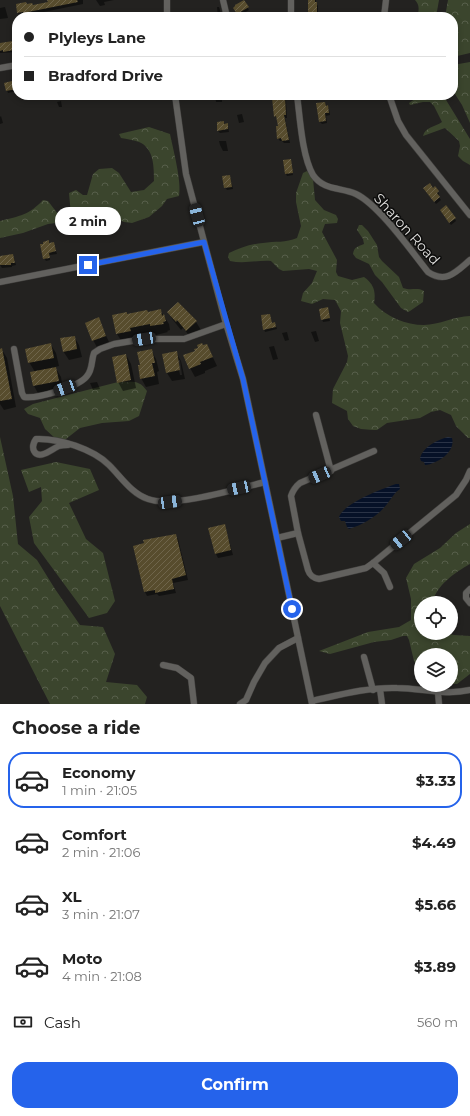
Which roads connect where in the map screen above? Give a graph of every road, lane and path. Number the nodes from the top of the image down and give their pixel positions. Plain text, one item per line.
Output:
1 (167, 0) edge
2 (223, 0) edge
3 (291, 0) edge
4 (386, 0) edge
5 (167, 12) edge
6 (226, 12) edge
7 (291, 12) edge
8 (385, 12) edge
9 (12, 66) edge
10 (0, 68) edge
11 (176, 100) edge
12 (298, 100) edge
13 (391, 100) edge
14 (470, 215) edge
15 (204, 242) junction
16 (470, 260) edge
17 (0, 282) edge
18 (226, 324) junction
19 (14, 349) dead end
20 (316, 415) dead end
21 (68, 444) junction
22 (374, 451) dead end
23 (330, 471) junction
24 (470, 471) edge
25 (468, 480) edge
26 (265, 482) junction
27 (298, 533) junction
28 (278, 538) junction
29 (373, 563) junction
30 (390, 587) dead end
31 (470, 589) edge
32 (470, 603) edge
33 (298, 638) junction
34 (364, 657) dead end
35 (164, 665) dead end
36 (376, 689) junction
37 (414, 690) edge
38 (470, 690) edge
39 (458, 691) edge
40 (438, 692) edge
41 (312, 702) edge
42 (194, 704) edge
43 (240, 704) edge
44 (382, 704) edge
45 (439, 704) edge

1 - 5 street
2 - 6 street
3 - 7 street
4 - 8 street
9 - 10 street
11 - 15 street
12 - 16 street, Sharon Road
13 - 14 street
15 - 17 street
15 - 18 street
18 - 19 street
18 - 26 street
20 - 23 street
21 - 21 street
21 - 26 street
22 - 23 street
23 - 27 street
24 - 25 street
25 - 29 street
26 - 28 street
27 - 28 street
27 - 29 street
28 - 33 street
29 - 30 street
31 - 32 street
33 - 41 street
33 - 43 street
34 - 36 street
35 - 42 street
36 - 37 street
36 - 41 street
36 - 44 street
38 - 39 street
40 - 45 street

